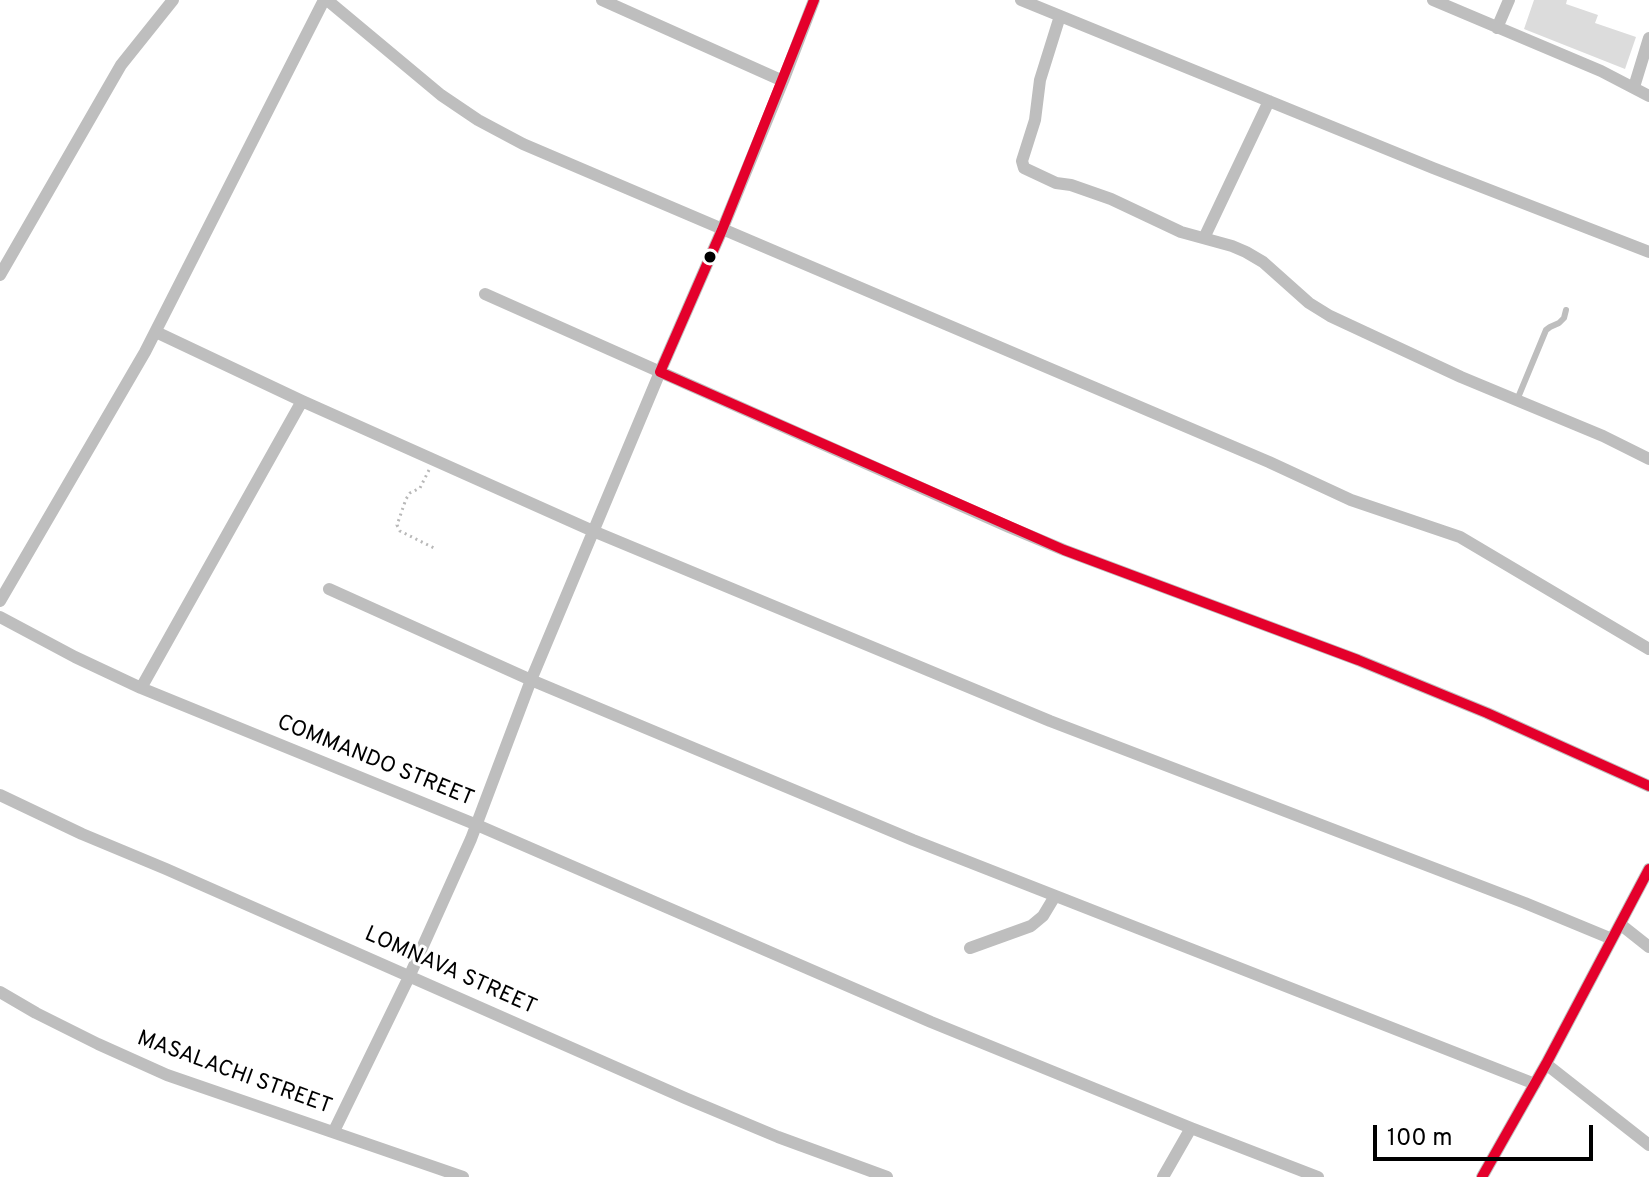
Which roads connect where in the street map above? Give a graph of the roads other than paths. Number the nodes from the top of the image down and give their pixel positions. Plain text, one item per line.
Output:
1 (173, 0) edge
2 (326, 0) edge
3 (602, 0) edge
4 (814, 0) edge
5 (1021, 0) edge
6 (1433, 0) edge
7 (1509, 0) edge
8 (1060, 16) junction
9 (1497, 28) junction
10 (1649, 38) edge
11 (783, 81) junction
12 (1634, 87) junction
13 (1649, 96) edge
14 (1269, 101) junction
15 (722, 230) junction
16 (1204, 238) junction
17 (1649, 252) edge
18 (0, 274) edge
19 (485, 294) dead end
20 (1566, 310) dead end
21 (156, 332) junction
22 (660, 372) junction
23 (1517, 400) junction
24 (302, 401) junction
25 (1649, 459) edge
26 (593, 531) junction
27 (329, 589) dead end
28 (0, 601) edge
29 (0, 617) edge
30 (1649, 649) edge
31 (531, 680) junction
32 (141, 688) junction
33 (1649, 786) edge
34 (0, 795) edge
35 (477, 825) junction
36 (1649, 869) edge
37 (1055, 896) junction
38 (1620, 924) junction
39 (1612, 939) junction
40 (1649, 947) edge
41 (970, 948) dead end
42 (409, 977) junction
43 (0, 992) edge
44 (1546, 1064) junction
45 (1535, 1084) junction
46 (1191, 1128) junction
47 (334, 1131) junction
48 (1649, 1145) edge
49 (463, 1177) edge
50 (887, 1177) edge
51 (1163, 1177) edge
52 (1318, 1177) edge
53 (1482, 1177) edge

1 - 18 street
2 - 15 street
2 - 21 street
3 - 11 street
4 - 11 street
5 - 8 street
6 - 9 street
7 - 9 street
8 - 14 street
8 - 16 street
9 - 12 street
10 - 12 street
11 - 15 street
12 - 13 street
14 - 16 street
14 - 17 street
15 - 22 street
15 - 30 street
16 - 23 street
19 - 22 street
20 - 23 lane
21 - 24 street
21 - 28 street
22 - 26 street
22 - 33 street
23 - 25 street
24 - 26 street
24 - 32 street
26 - 31 street
26 - 39 street
27 - 31 street
29 - 32 street, COMMANDO STREET
31 - 35 street
31 - 37 street
32 - 35 street, COMMANDO STREET
34 - 42 street, LOMNAVA STREET
35 - 42 street
35 - 46 street, COMMANDO STREET
36 - 38 street
37 - 41 street
37 - 45 street
38 - 39 street
38 - 40 street
39 - 44 street
42 - 47 street
42 - 50 street, LOMNAVA STREET
43 - 47 street, MASALACHI STREET
44 - 45 street
44 - 48 street
45 - 53 street
46 - 51 street
46 - 52 street, COMMANDO STREET
47 - 49 street, MASALACHI STREET

